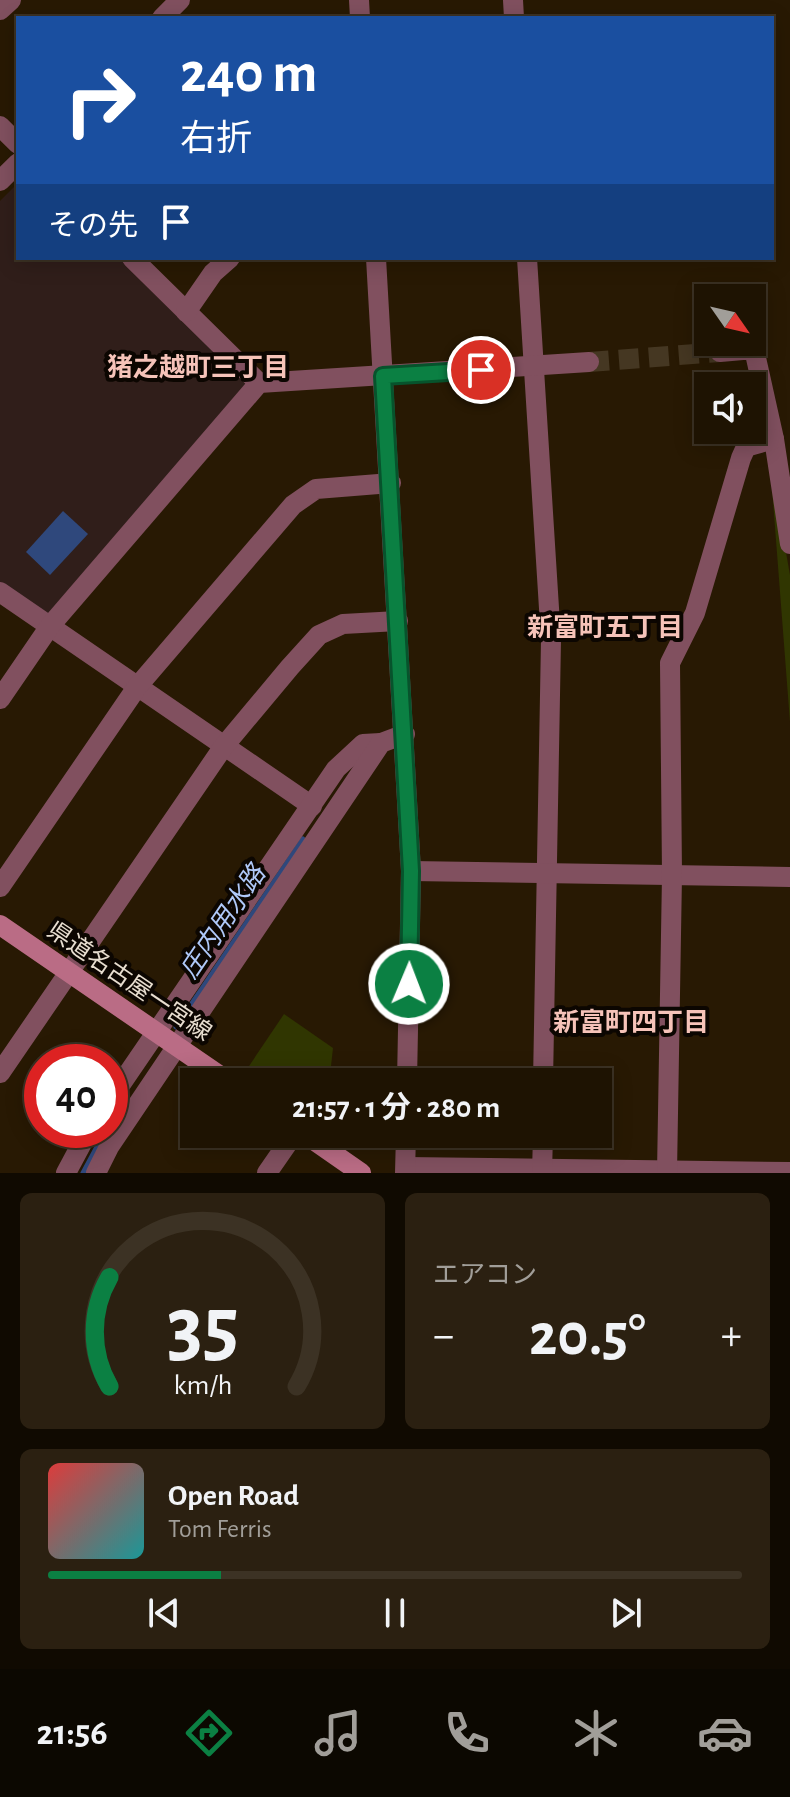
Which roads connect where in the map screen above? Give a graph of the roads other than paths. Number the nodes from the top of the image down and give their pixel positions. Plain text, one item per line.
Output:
1 (11, 0) edge
2 (180, 0) edge
3 (0, 10) edge
4 (164, 16) edge
5 (0, 126) edge
6 (16, 142) edge
7 (16, 165) edge
8 (0, 181) edge
9 (134, 260) edge
10 (228, 260) edge
11 (376, 260) edge
12 (527, 260) edge
13 (186, 312) junction
14 (756, 356) edge
15 (589, 362) tunnel mouth
16 (533, 367) junction
17 (383, 376) junction
18 (259, 383) junction
19 (774, 439) junction
20 (391, 483) junction
21 (790, 544) edge
22 (0, 592) edge
23 (398, 621) junction
24 (50, 626) junction
25 (137, 687) junction
26 (0, 699) edge
27 (405, 734) junction
28 (381, 743) junction
29 (224, 746) junction
30 (312, 806) junction
31 (411, 871) junction
32 (546, 874) junction
33 (672, 875) junction
34 (790, 877) edge
35 (0, 887) edge
36 (0, 925) edge
37 (69, 973) junction
38 (156, 1032) junction
39 (176, 1046) junction
40 (208, 1068) edge
41 (407, 1068) edge
42 (543, 1068) edge
43 (0, 1073) edge
44 (128, 1073) edge
45 (79, 1148) edge
46 (285, 1148) edge
47 (325, 1148) edge
48 (406, 1148) edge
49 (543, 1148) edge
50 (406, 1170) edge
51 (542, 1171) edge
52 (667, 1172) edge
53 (790, 1172) edge
54 (66, 1173) edge
55 (96, 1173) edge
56 (268, 1173) edge
57 (361, 1173) edge

1 - 3 street
2 - 4 street
5 - 6 street
7 - 8 street
9 - 13 street
10 - 13 street
11 - 17 street
12 - 16 street
13 - 18 street
14 - 19 street
15 - 16 street
16 - 17 street
16 - 32 street
17 - 18 street
17 - 20 street
18 - 24 street
19 - 21 street
19 - 33 street
20 - 23 street
20 - 25 street
22 - 24 street
23 - 27 street
23 - 29 street
24 - 25 street
24 - 26 street
25 - 29 street
25 - 35 street
27 - 28 street
27 - 31 street
28 - 30 street
28 - 39 street
29 - 30 street
29 - 37 street
30 - 38 street
31 - 32 street
31 - 41 street
32 - 33 street
32 - 42 street
33 - 34 street
33 - 52 street
36 - 37 main road, 県道名古屋一宮線
37 - 38 main road, 県道名古屋一宮線
37 - 43 street
38 - 39 main road, 県道名古屋一宮線
38 - 44 street
39 - 40 main road, 県道名古屋一宮線
39 - 55 street
45 - 54 street
46 - 56 street
47 - 57 main road
48 - 50 street
49 - 51 street
50 - 51 street
51 - 52 street
52 - 53 street

